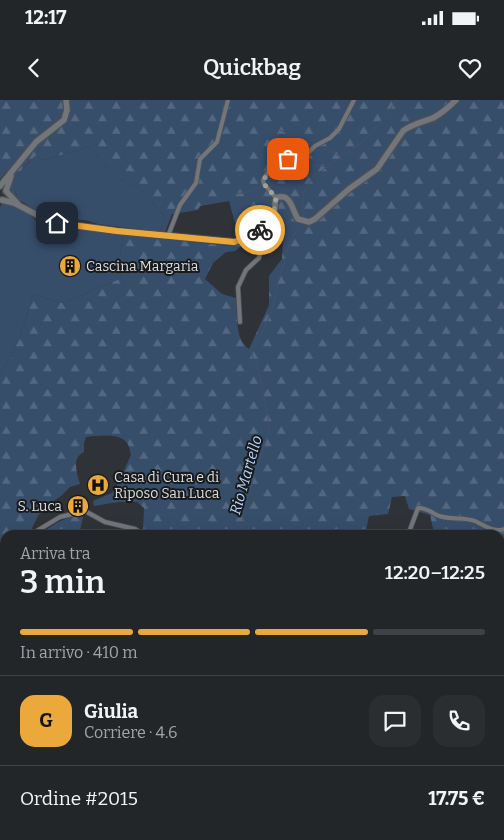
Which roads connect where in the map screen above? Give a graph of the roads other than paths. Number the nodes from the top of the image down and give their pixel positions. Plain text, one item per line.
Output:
1 (66, 100) edge
2 (228, 100) edge
3 (354, 100) edge
4 (456, 100) edge
5 (15, 170) junction
6 (0, 186) edge
7 (6, 192) junction
8 (276, 198) junction
9 (1, 200) edge
10 (19, 205) junction
11 (261, 230) junction
12 (168, 236) junction
13 (240, 322) dead end
14 (38, 530) edge
15 (138, 530) edge
16 (410, 530) edge
17 (502, 530) edge

1 - 5 main road
2 - 12 street
3 - 8 street
4 - 8 main road
5 - 6 main road
5 - 7 main road
6 - 7 main road
7 - 9 main road
7 - 10 main road
8 - 11 main road
9 - 10 main road
10 - 12 main road
11 - 12 main road
11 - 13 street
14 - 15 street
16 - 17 street

